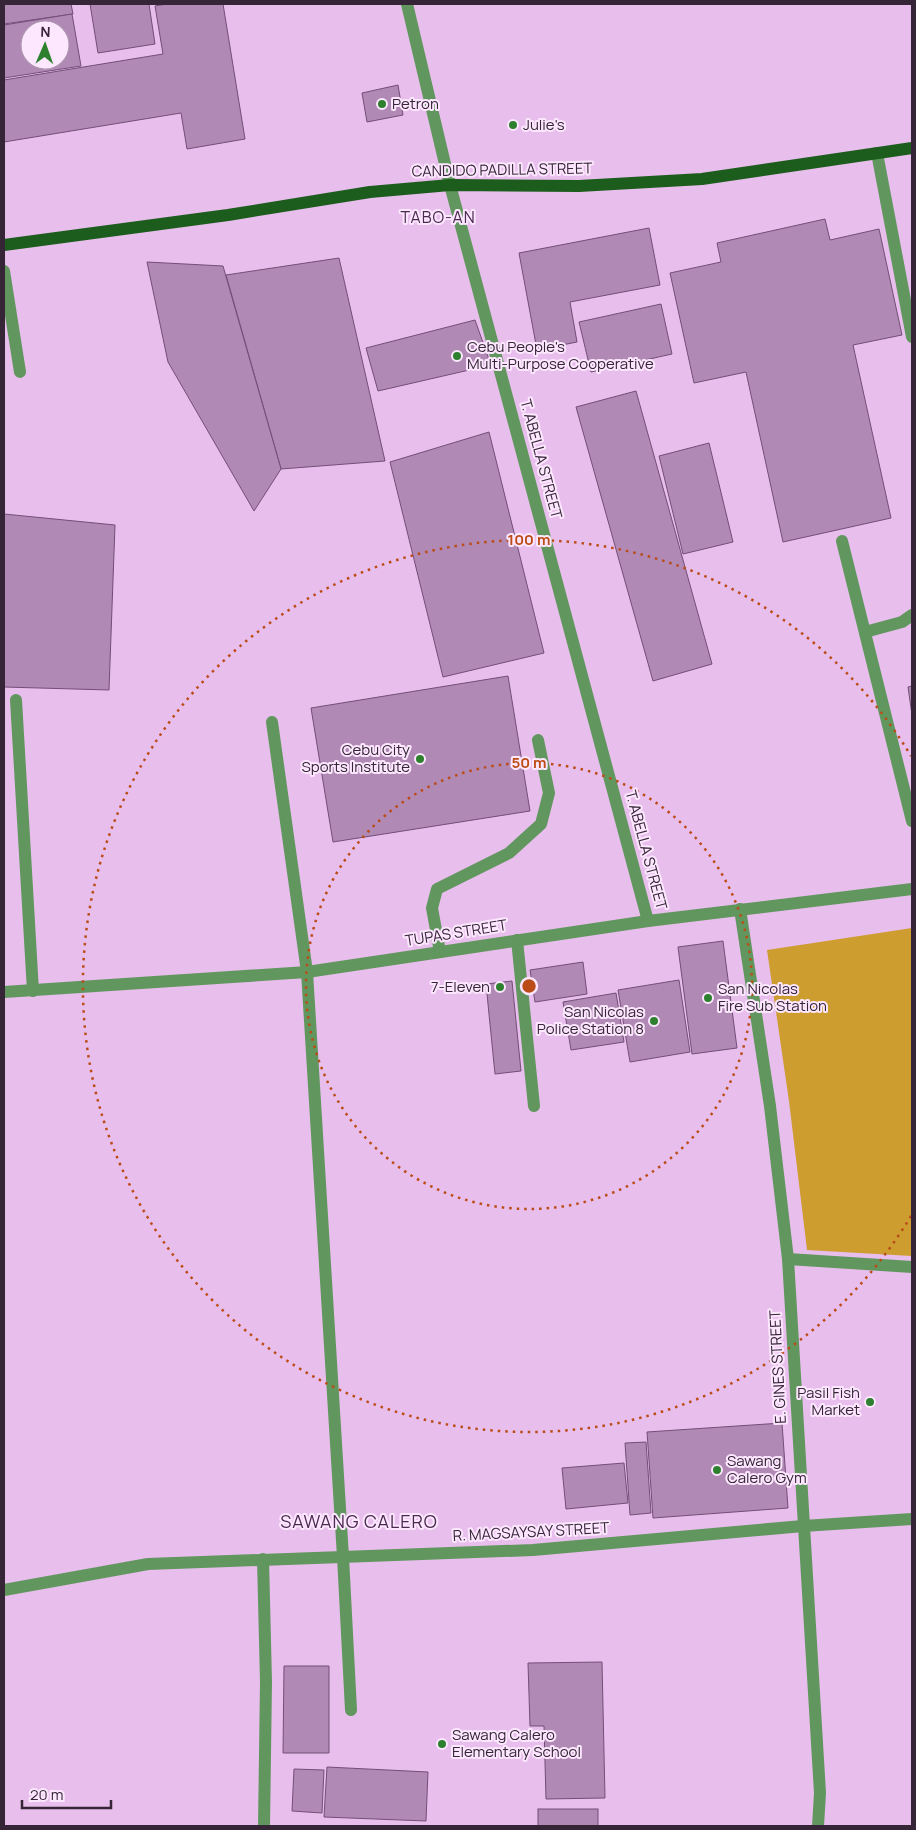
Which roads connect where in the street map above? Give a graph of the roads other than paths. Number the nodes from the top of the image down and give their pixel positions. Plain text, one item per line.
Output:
1 (406, 4) edge
2 (912, 148) edge
3 (877, 154) junction
4 (450, 185) junction
5 (4, 245) edge
6 (4, 271) edge
7 (912, 337) edge
8 (20, 372) dead end
9 (842, 540) dead end
10 (912, 615) edge
11 (865, 632) junction
12 (16, 700) dead end
13 (272, 722) dead end
14 (538, 740) dead end
15 (912, 821) edge
16 (912, 889) edge
17 (740, 910) junction
18 (648, 921) junction
19 (517, 940) junction
20 (440, 952) junction
21 (307, 972) junction
22 (33, 991) junction
23 (4, 992) edge
24 (534, 1106) dead end
25 (788, 1259) junction
26 (912, 1267) edge
27 (912, 1519) edge
28 (803, 1526) junction
29 (343, 1557) junction
30 (263, 1559) junction
31 (4, 1590) edge
32 (351, 1710) dead end
33 (264, 1826) edge
34 (818, 1826) edge

1 - 4 street, T. ABELLA STREET
2 - 3 main road, CANDIDO PADILLA STREET
3 - 4 main road, CANDIDO PADILLA STREET
3 - 7 street
4 - 5 main road, CANDIDO PADILLA STREET
4 - 18 street, T. ABELLA STREET
6 - 8 street
9 - 11 street
10 - 11 street
11 - 15 street
12 - 22 street
13 - 21 street
14 - 20 street
16 - 17 street, TUPAS STREET
17 - 18 street, TUPAS STREET
17 - 25 street, E. GINES STREET
18 - 19 street, TUPAS STREET
19 - 20 street, TUPAS STREET
19 - 24 street
20 - 21 street, TUPAS STREET
21 - 22 street, TUPAS STREET
21 - 29 street
22 - 23 street, TUPAS STREET
25 - 26 street
25 - 28 street, E. GINES STREET
27 - 28 street, R. MAGSAYSAY STREET
28 - 29 street, R. MAGSAYSAY STREET
28 - 34 street, E. GINES STREET
29 - 30 street, R. MAGSAYSAY STREET
29 - 32 street
30 - 31 street, R. MAGSAYSAY STREET
30 - 33 street

